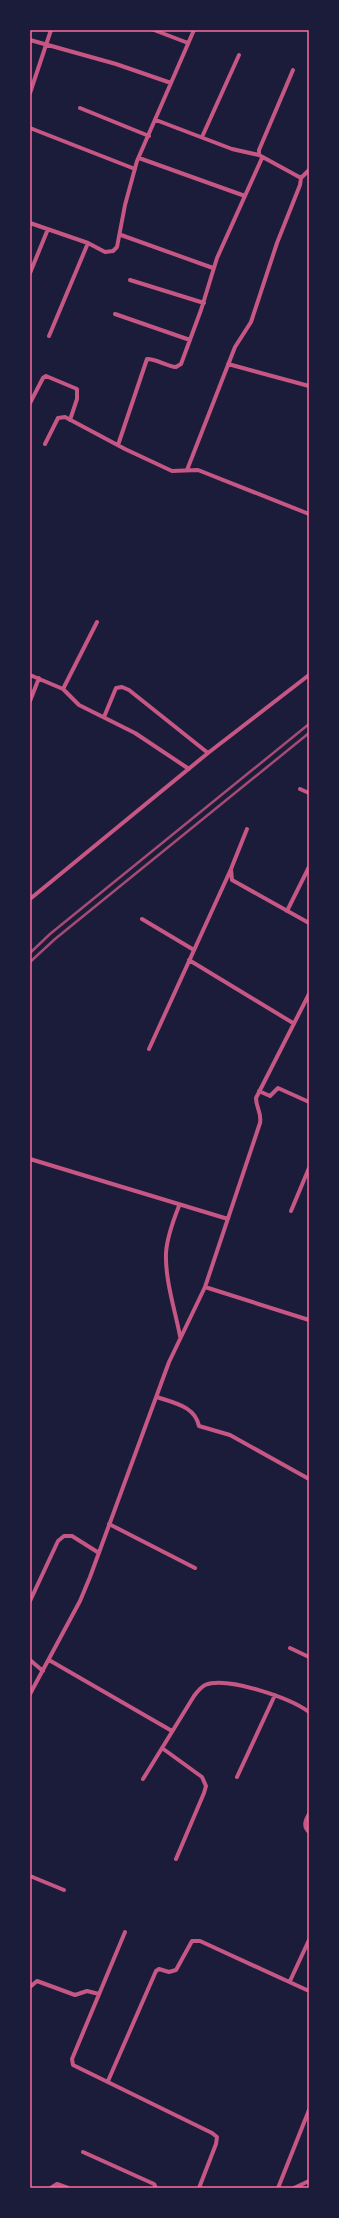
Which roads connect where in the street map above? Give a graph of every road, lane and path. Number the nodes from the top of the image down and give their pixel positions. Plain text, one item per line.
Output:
1 (51, 30) edge
2 (154, 30) edge
3 (194, 30) edge
4 (30, 40) edge
5 (188, 43) junction
6 (46, 44) junction
7 (239, 55) dead end
8 (293, 70) dead end
9 (171, 84) junction
10 (30, 93) edge
11 (80, 108) dead end
12 (156, 120) junction
13 (30, 128) edge
14 (149, 136) junction
15 (202, 137) junction
16 (260, 157) junction
17 (139, 158) junction
18 (135, 169) junction
19 (309, 170) edge
20 (301, 178) junction
21 (245, 196) junction
22 (30, 223) edge
23 (48, 229) junction
24 (121, 235) junction
25 (88, 243) junction
26 (213, 268) junction
27 (30, 273) edge
28 (130, 280) dead end
29 (204, 303) junction
30 (115, 314) dead end
31 (49, 336) dead end
32 (190, 340) junction
33 (228, 364) junction
34 (309, 386) edge
35 (30, 403) edge
36 (70, 420) junction
37 (45, 444) dead end
38 (118, 445) junction
39 (187, 470) junction
40 (309, 514) edge
41 (97, 622) dead end
42 (30, 675) edge
43 (309, 675) edge
44 (39, 678) junction
45 (63, 689) junction
46 (30, 701) edge
47 (104, 717) junction
48 (208, 753) junction
49 (189, 769) junction
50 (300, 789) dead end
51 (309, 793) edge
52 (248, 829) dead end
53 (309, 867) edge
54 (231, 868) junction
55 (30, 898) edge
56 (288, 911) junction
57 (142, 919) dead end
58 (309, 923) edge
59 (194, 950) junction
60 (189, 960) junction
61 (309, 994) edge
62 (293, 1023) junction
63 (149, 1049) dead end
64 (259, 1091) junction
65 (309, 1102) edge
66 (30, 1159) edge
67 (309, 1168) edge
68 (179, 1206) junction
69 (291, 1211) dead end
70 (228, 1219) junction
71 (205, 1287) junction
72 (309, 1320) edge
73 (180, 1336) junction
74 (157, 1397) junction
75 (309, 1479) edge
76 (109, 1524) junction
77 (99, 1553) junction
78 (195, 1568) dead end
79 (31, 1598) edge
80 (290, 1648) dead end
81 (309, 1657) edge
82 (30, 1660) edge
83 (48, 1660) junction
84 (42, 1670) junction
85 (30, 1694) edge
86 (275, 1695) junction
87 (309, 1712) edge
88 (172, 1731) junction
89 (162, 1748) junction
90 (237, 1777) dead end
91 (143, 1779) dead end
92 (309, 1814) edge
93 (309, 1832) edge
94 (176, 1859) dead end
95 (30, 1876) edge
96 (64, 1890) dead end
97 (125, 1932) dead end
98 (309, 1940) edge
99 (290, 1981) junction
100 (30, 1987) edge
101 (309, 1991) edge
102 (99, 1994) junction
103 (108, 2081) junction
104 (309, 2110) edge
105 (83, 2152) dead end
106 (309, 2181) edge
107 (51, 2188) edge
108 (68, 2188) edge
109 (156, 2188) edge
110 (199, 2188) edge
111 (278, 2188) edge
112 (294, 2188) edge

1 - 6 street
2 - 5 street
3 - 5 street
4 - 6 street
5 - 9 street
6 - 9 street
6 - 10 street
7 - 15 street
8 - 16 street
9 - 12 street
11 - 14 street
12 - 14 street
12 - 15 street
13 - 18 street
14 - 17 street
15 - 16 street
16 - 20 street
16 - 21 street
17 - 18 street
17 - 21 street
18 - 24 street
19 - 20 street
20 - 33 street
21 - 26 street
22 - 23 street
23 - 25 street
23 - 27 street
24 - 25 street
24 - 26 street
25 - 31 street
26 - 29 street
28 - 29 street
29 - 32 street
30 - 32 street
32 - 38 street
33 - 34 street
33 - 39 street
35 - 36 street
36 - 37 street
36 - 38 street
38 - 39 street
39 - 40 street
41 - 45 street
42 - 44 street
43 - 48 street
44 - 45 street
44 - 46 street
45 - 47 street
47 - 48 street
47 - 49 street
48 - 49 street
49 - 55 street
50 - 51 street
52 - 54 street
53 - 56 street
54 - 56 street
54 - 59 street
56 - 58 street
57 - 59 street
59 - 60 street
60 - 62 street
60 - 63 street
61 - 62 street
62 - 64 street
64 - 65 street
64 - 70 street
66 - 68 street
67 - 69 street
68 - 70 street
68 - 73 street
70 - 71 street
71 - 72 street
71 - 73 street
73 - 74 street
74 - 75 street
74 - 76 street
76 - 77 street
76 - 78 street
77 - 79 street
77 - 83 street
80 - 81 street
82 - 84 street
83 - 84 street
83 - 88 street
84 - 85 street
86 - 87 street
86 - 88 street
86 - 90 street
88 - 89 street
89 - 91 street
89 - 94 street
92 - 93 street
95 - 96 street
97 - 102 street
98 - 99 street
99 - 101 street
99 - 103 street
100 - 102 street
102 - 103 street
103 - 110 street
104 - 111 street
105 - 109 street
106 - 112 street
107 - 108 street

